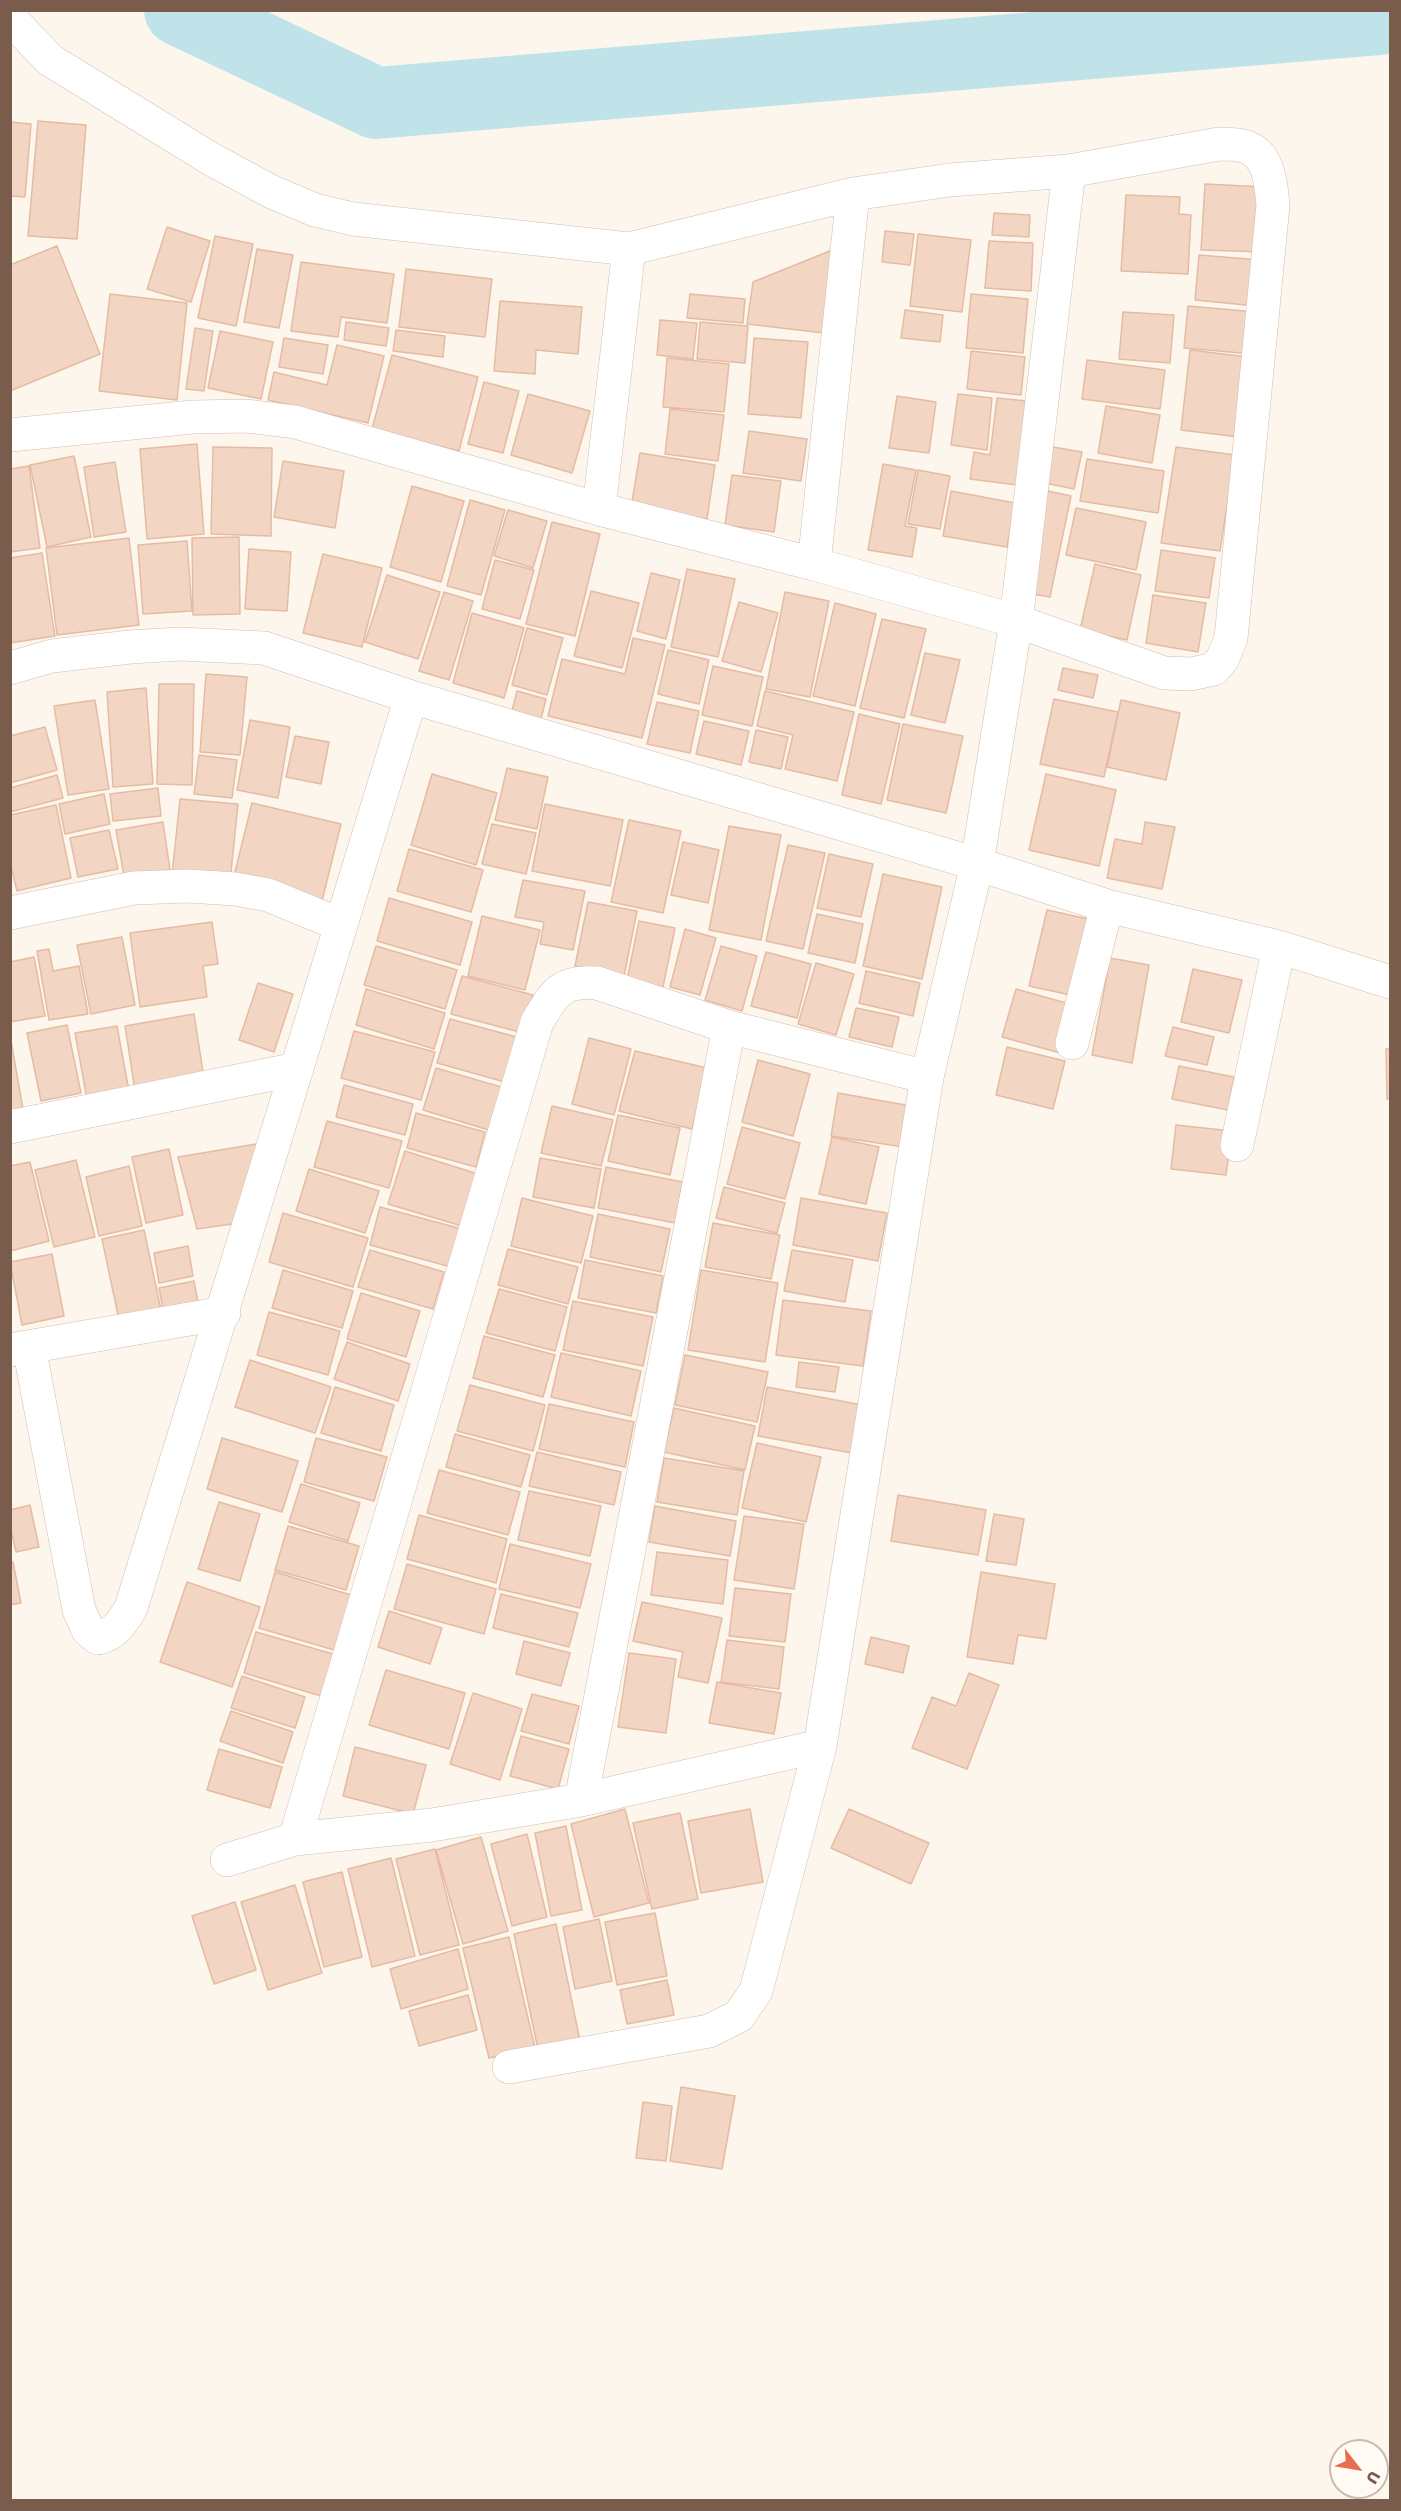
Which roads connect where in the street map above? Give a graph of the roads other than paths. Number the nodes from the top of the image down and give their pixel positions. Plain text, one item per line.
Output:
1 (10, 18) edge
2 (1069, 171) junction
3 (853, 194) junction
4 (629, 249) junction
5 (10, 435) edge
6 (599, 509) junction
7 (814, 564) junction
8 (1016, 621) junction
9 (10, 668) edge
10 (411, 697) junction
11 (977, 864) junction
12 (1107, 906) junction
13 (10, 913) edge
14 (341, 925) junction
15 (1279, 946) junction
16 (1390, 982) edge
17 (729, 1027) junction
18 (1072, 1043) dead end
19 (297, 1069) junction
20 (927, 1077) junction
21 (10, 1127) edge
22 (1237, 1145) dead end
23 (224, 1313) junction
24 (20, 1349) edge
25 (820, 1746) junction
26 (581, 1800) junction
27 (295, 1839) junction
28 (227, 1860) dead end
29 (509, 2067) dead end

1 - 4 street
2 - 3 street
2 - 8 street
2 - 8 street
3 - 4 street
3 - 7 street
4 - 6 street
5 - 6 street
6 - 7 street
7 - 8 street
8 - 11 street
9 - 10 street
10 - 11 street
10 - 14 street
11 - 12 street
11 - 20 street
12 - 15 street
12 - 18 street
13 - 14 street
14 - 19 street
15 - 16 street
15 - 22 street
17 - 20 street
17 - 26 street
17 - 27 street
19 - 21 street
19 - 23 street
20 - 25 street
23 - 24 street
23 - 24 street
25 - 26 street
25 - 29 street
26 - 27 street
27 - 28 street

